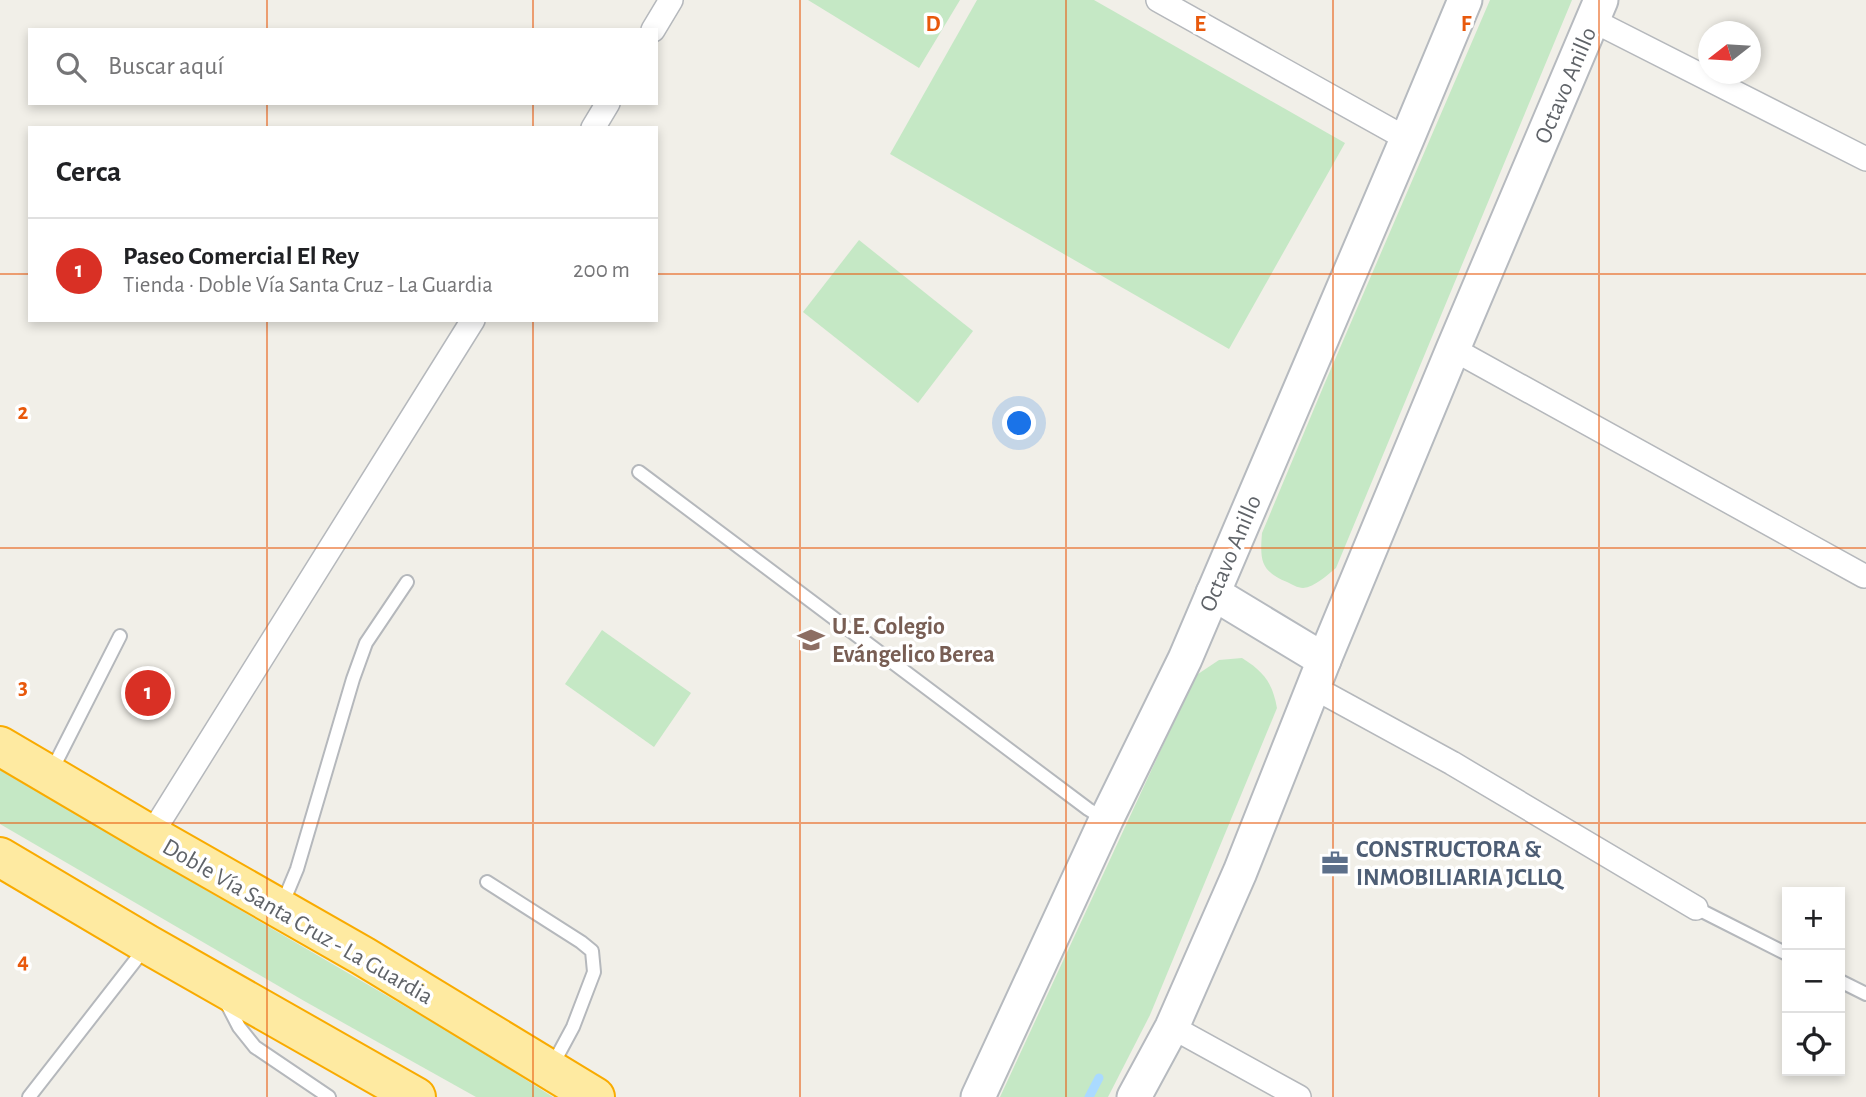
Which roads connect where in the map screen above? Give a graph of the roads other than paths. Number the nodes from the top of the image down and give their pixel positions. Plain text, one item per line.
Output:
1 (671, 0) edge
2 (1158, 0) edge
3 (1465, 0) edge
4 (1597, 10) edge
5 (654, 28) edge
6 (607, 105) edge
7 (594, 126) edge
8 (1407, 139) junction
9 (1866, 159) edge
10 (472, 322) edge
11 (1452, 349) junction
12 (639, 472) dead end
13 (1864, 576) dead end
14 (407, 582) dead end
15 (1213, 593) junction
16 (120, 636) dead end
17 (1318, 673) junction
18 (0, 746) edge
19 (49, 775) junction
20 (1106, 820) junction
21 (151, 835) junction
22 (0, 857) edge
23 (487, 882) dead end
24 (1696, 908) joint
25 (280, 909) junction
26 (148, 944) junction
27 (1782, 951) edge
28 (216, 983) junction
29 (1845, 984) edge
30 (1866, 994) edge
31 (1172, 1027) junction
32 (550, 1070) junction
33 (29, 1097) edge
34 (329, 1097) edge
35 (416, 1097) edge
36 (595, 1097) edge
37 (978, 1097) edge
38 (1134, 1097) edge
39 (1299, 1097) edge

1 - 5 street
2 - 8 street
3 - 8 main road, Octavo Anillo
4 - 9 street
4 - 11 main road, Octavo Anillo
6 - 7 street
8 - 15 main road, Octavo Anillo
10 - 21 street
11 - 13 street
11 - 17 main road, Octavo Anillo
12 - 20 lane
14 - 25 lane
15 - 17 main road
15 - 20 main road, Octavo Anillo
16 - 19 lane
17 - 24 street
17 - 31 main road, Octavo Anillo
18 - 19 highway, Doble Vía Santa Cruz - La Guardia
19 - 21 highway, Doble Vía Santa Cruz - La Guardia
20 - 37 main road, Octavo Anillo
21 - 25 highway, Doble Vía Santa Cruz - La Guardia
22 - 26 highway
23 - 32 lane
24 - 27 lane
25 - 32 highway, Doble Vía Santa Cruz - La Guardia
26 - 28 highway
26 - 33 lane
28 - 34 lane
28 - 35 highway
29 - 30 lane
31 - 38 main road, Octavo Anillo
31 - 39 street
32 - 36 highway, Doble Vía Santa Cruz - La Guardia

